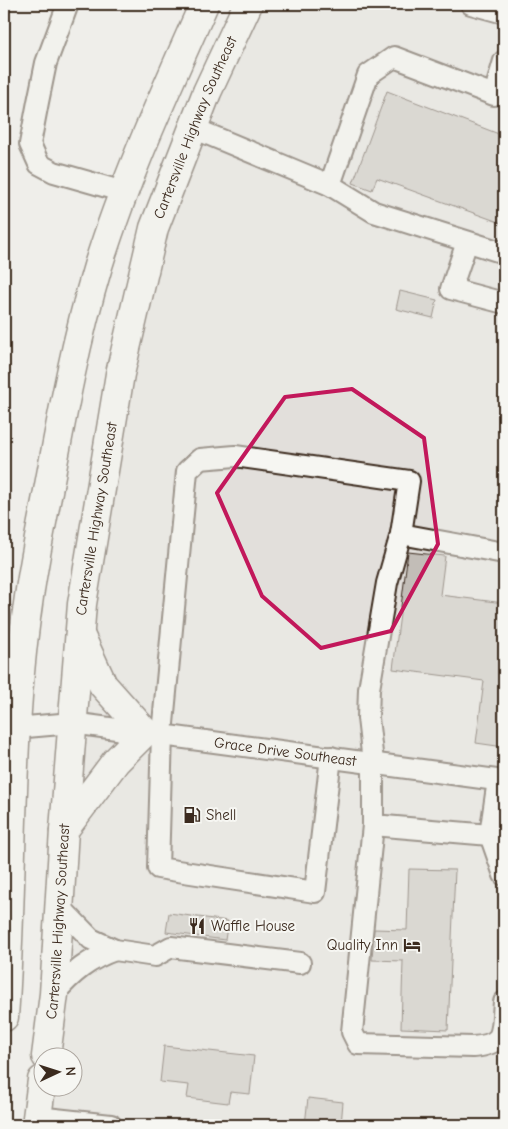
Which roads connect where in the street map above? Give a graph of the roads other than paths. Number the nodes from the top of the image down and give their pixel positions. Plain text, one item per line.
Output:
1 (68, 4) edge
2 (204, 4) edge
3 (248, 4) edge
4 (471, 4) edge
5 (497, 9) edge
6 (504, 61) edge
7 (499, 100) edge
8 (193, 128) junction
9 (330, 185) junction
10 (124, 192) junction
11 (467, 242) junction
12 (504, 253) edge
13 (504, 303) edge
14 (402, 534) junction
15 (504, 553) edge
16 (80, 634) junction
17 (72, 723) junction
18 (9, 730) edge
19 (154, 733) junction
20 (331, 757) junction
21 (373, 762) junction
22 (501, 780) edge
23 (372, 825) junction
24 (64, 830) junction
25 (490, 835) junction
26 (504, 875) edge
27 (59, 906) junction
28 (115, 950) junction
29 (300, 963) dead end
30 (54, 994) junction
31 (504, 1002) edge
32 (4, 1017) edge
33 (47, 1046) edge
34 (40, 1096) edge
35 (36, 1121) edge
36 (111, 1125) edge

1 - 10 street
2 - 10 highway
3 - 8 highway, Cartersville Highway Southeast
4 - 5 street
6 - 7 street
7 - 9 street
8 - 9 street
8 - 16 highway, Cartersville Highway Southeast
9 - 11 street
10 - 18 highway
11 - 12 street
11 - 13 street
14 - 15 street
14 - 19 street
14 - 21 street
16 - 17 highway, Cartersville Highway Southeast
16 - 19 highway
17 - 18 street, Grace Drive Southeast
17 - 19 street, Grace Drive Southeast
17 - 24 highway, Cartersville Highway Southeast
18 - 32 highway
19 - 20 street, Grace Drive Southeast
19 - 20 street
19 - 24 highway
20 - 21 street, Grace Drive Southeast
21 - 22 street, Grace Drive Southeast
21 - 23 street
22 - 25 street
23 - 25 street
23 - 31 street
24 - 27 highway, Cartersville Highway Southeast
25 - 26 street
27 - 28 street
27 - 30 highway, Cartersville Highway Southeast
28 - 29 street
28 - 30 street
30 - 33 highway, Cartersville Highway Southeast
34 - 35 highway
35 - 36 street

